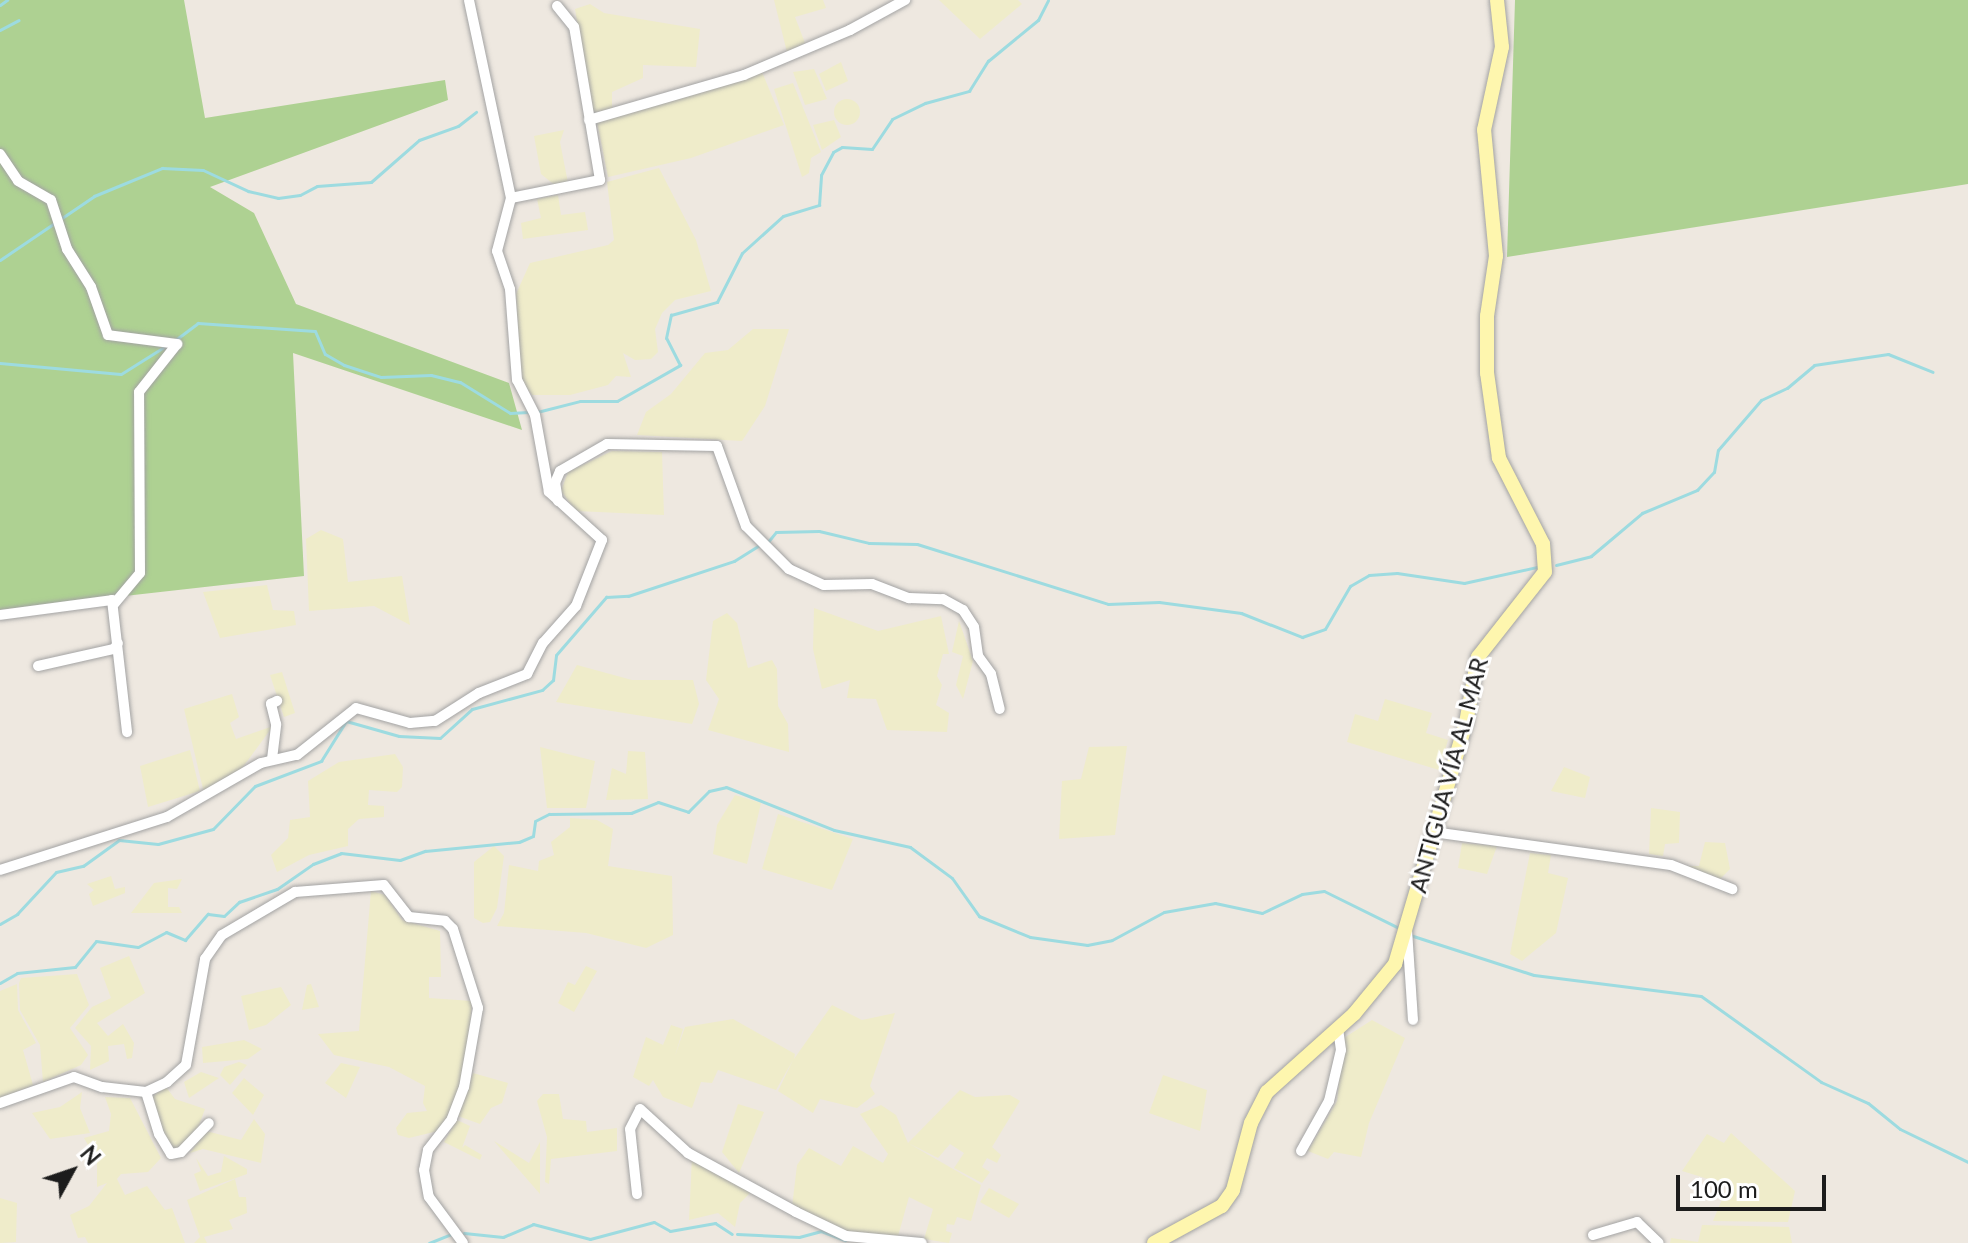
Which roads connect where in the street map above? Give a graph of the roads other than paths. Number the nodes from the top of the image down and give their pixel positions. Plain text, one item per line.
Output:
1 (469, 0) edge
2 (905, 0) edge
3 (1497, 0) edge
4 (557, 6) dead end
5 (589, 120) junction
6 (0, 154) edge
7 (511, 198) junction
8 (559, 503) junction
9 (114, 604) junction
10 (0, 615) edge
11 (118, 643) junction
12 (38, 666) dead end
13 (277, 701) dead end
14 (1000, 709) dead end
15 (127, 732) dead end
16 (272, 759) junction
17 (1433, 832) junction
18 (0, 870) edge
19 (1732, 889) dead end
20 (1407, 926) junction
21 (1413, 1020) dead end
22 (1338, 1028) junction
23 (146, 1092) junction
24 (0, 1103) edge
25 (209, 1123) dead end
26 (1301, 1151) dead end
27 (637, 1194) dead end
28 (1593, 1235) dead end
29 (463, 1243) edge
30 (922, 1243) edge
31 (1154, 1243) edge
32 (1659, 1243) edge

1 - 7 street
2 - 5 street
3 - 17 main road, ANTIGUA VÍA AL MAR
4 - 5 street
5 - 7 street
6 - 9 street
7 - 8 street
8 - 14 street
8 - 16 street
9 - 10 street
9 - 11 street
11 - 12 street
11 - 15 street
13 - 16 street
16 - 18 street
17 - 19 street
17 - 20 main road, ANTIGUA VÍA AL MAR
20 - 21 street
20 - 22 main road, ANTIGUA VÍA AL MAR
22 - 26 street
22 - 31 main road, ANTIGUA VÍA AL MAR
23 - 24 street
23 - 25 street
23 - 29 street
27 - 30 street
28 - 32 street

